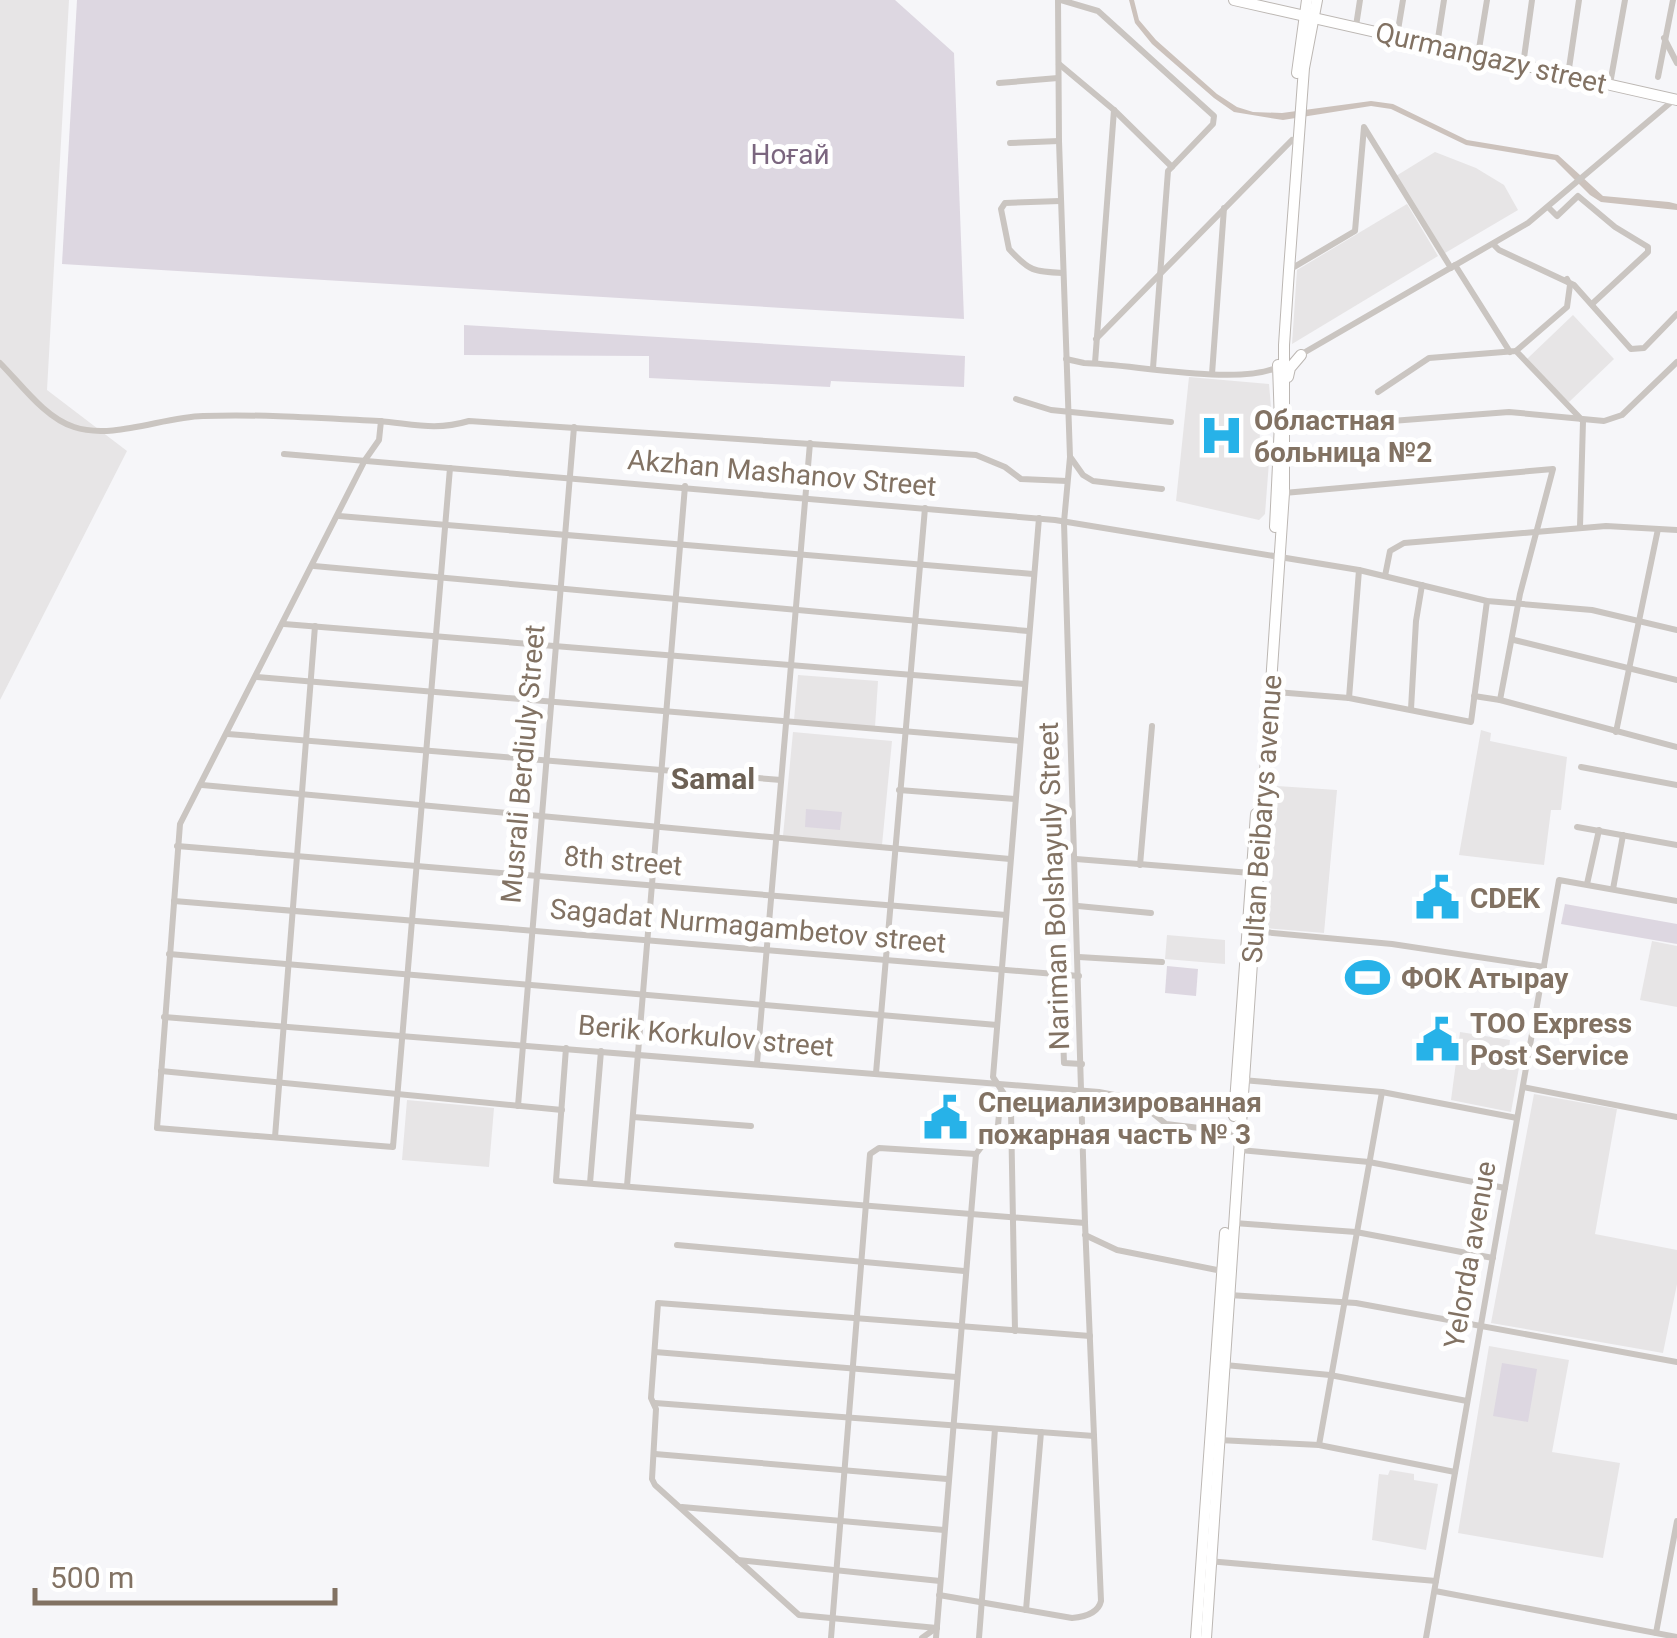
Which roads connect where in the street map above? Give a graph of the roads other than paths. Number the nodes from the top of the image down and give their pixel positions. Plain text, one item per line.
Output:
1 (1060, 0) edge
2 (1234, 0) edge
3 (1360, 0) edge
4 (1403, 0) edge
5 (1444, 0) edge
6 (1487, 0) edge
7 (1532, 0) edge
8 (1579, 0) edge
9 (1624, 0) edge
10 (1673, 0) edge
11 (1272, 4) edge
12 (1310, 14) edge
13 (1356, 28) junction
14 (1397, 37) junction
15 (1664, 38) junction
16 (1436, 46) junction
17 (1478, 56) junction
18 (1058, 63) junction
19 (1677, 64) edge
20 (1523, 66) junction
21 (1568, 76) junction
22 (1658, 77) dead end
23 (1058, 78) junction
24 (999, 82) dead end
25 (1610, 86) junction
26 (1676, 99) edge
27 (1114, 110) junction
28 (1292, 140) junction
29 (1059, 141) junction
30 (1010, 144) dead end
31 (1172, 167) junction
32 (1060, 201) junction
33 (1224, 207) junction
34 (1550, 208) junction
35 (1493, 244) junction
36 (1453, 266) junction
37 (1289, 270) junction
38 (1063, 272) junction
39 (1160, 274) junction
40 (1567, 280) junction
41 (1592, 304) junction
42 (1677, 314) edge
43 (1096, 339) junction
44 (1513, 351) junction
45 (1301, 355) junction
46 (1066, 358) junction
47 (0, 362) edge
48 (1677, 362) edge
49 (1084, 363) junction
50 (1094, 363) junction
51 (1282, 366) junction
52 (1152, 368) junction
53 (1066, 374) junction
54 (1212, 374) junction
55 (1286, 388) junction
56 (1378, 392) dead end
57 (1016, 399) dead end
58 (1068, 411) junction
59 (1583, 421) junction
60 (382, 422) junction
61 (1171, 422) dead end
62 (574, 427) junction
63 (1286, 429) junction
64 (810, 443) junction
65 (284, 454) dead end
66 (1070, 457) junction
67 (366, 460) junction
68 (450, 468) junction
69 (1083, 475) junction
70 (570, 476) junction
71 (1068, 478) junction
72 (685, 486) junction
73 (1162, 489) dead end
74 (1284, 493) junction
75 (805, 497) junction
76 (925, 508) junction
77 (339, 516) junction
78 (1039, 518) junction
79 (1064, 522) junction
80 (446, 525) junction
81 (1580, 527) junction
82 (1537, 530) junction
83 (1658, 530) junction
84 (1677, 530) edge
85 (564, 535) junction
86 (680, 545) junction
87 (800, 555) junction
88 (1277, 555) junction
89 (920, 565) junction
90 (314, 566) junction
91 (1359, 570) junction
92 (1033, 574) junction
93 (1385, 576) junction
94 (442, 578) junction
95 (1422, 585) junction
96 (559, 588) junction
97 (676, 599) junction
98 (1486, 600) junction
99 (1521, 604) junction
100 (796, 610) junction
101 (914, 620) junction
102 (1640, 620) junction
103 (284, 624) junction
104 (315, 626) junction
105 (1028, 630) junction
106 (1677, 630) edge
107 (436, 634) junction
108 (1514, 640) junction
109 (555, 644) junction
110 (672, 654) junction
111 (791, 664) junction
112 (1631, 669) junction
113 (910, 674) junction
114 (256, 676) junction
115 (1677, 680) edge
116 (311, 681) junction
117 (1024, 684) junction
118 (432, 691) junction
119 (1268, 691) junction
120 (1474, 696) junction
121 (1349, 698) junction
122 (1500, 700) junction
123 (550, 702) junction
124 (1412, 709) junction
125 (667, 711) junction
126 (786, 722) junction
127 (1152, 726) dead end
128 (904, 732) junction
129 (1616, 732) junction
130 (228, 734) junction
131 (306, 741) junction
132 (1020, 742) junction
133 (1677, 747) edge
134 (427, 751) junction
135 (546, 760) junction
136 (1580, 766) dead end
137 (662, 770) junction
138 (781, 780) junction
139 (1677, 784) edge
140 (202, 785) junction
141 (899, 790) junction
142 (302, 794) junction
143 (1015, 799) junction
144 (422, 805) junction
145 (541, 816) junction
146 (658, 826) junction
147 (1578, 828) dead end
148 (1598, 830) junction
149 (1622, 835) junction
150 (776, 837) junction
151 (1677, 844) edge
152 (177, 846) junction
153 (894, 848) junction
154 (297, 856) junction
155 (1010, 859) junction
156 (1076, 859) junction
157 (1140, 865) junction
158 (418, 866) junction
159 (1252, 873) junction
160 (536, 876) junction
161 (1587, 884) junction
162 (654, 886) junction
163 (1613, 889) junction
164 (771, 896) junction
165 (1677, 900) edge
166 (174, 901) junction
167 (889, 906) junction
168 (1078, 906) junction
169 (292, 910) junction
170 (1151, 913) dead end
171 (1006, 915) junction
172 (413, 920) junction
173 (532, 930) junction
174 (1251, 930) junction
175 (649, 941) junction
176 (766, 951) junction
177 (169, 954) junction
178 (1080, 957) junction
179 (884, 960) junction
180 (1162, 962) dead end
181 (288, 964) junction
182 (1544, 967) junction
183 (1002, 971) junction
184 (408, 974) junction
185 (1079, 976) junction
186 (528, 985) junction
187 (645, 994) junction
188 (762, 1004) junction
189 (880, 1015) junction
190 (164, 1016) junction
191 (997, 1024) junction
192 (282, 1025) junction
193 (403, 1035) junction
194 (1063, 1035) dead end
195 (523, 1044) junction
196 (566, 1048) junction
197 (601, 1050) junction
198 (638, 1054) junction
199 (757, 1063) junction
200 (1082, 1064) junction
201 (161, 1071) junction
202 (876, 1072) junction
203 (1240, 1080) junction
204 (278, 1081) junction
205 (996, 1082) junction
206 (1523, 1088) junction
207 (1082, 1090) junction
208 (1002, 1092) junction
209 (1382, 1092) junction
210 (398, 1093) junction
211 (518, 1106) junction
212 (562, 1110) junction
213 (633, 1117) junction
214 (1677, 1117) edge
215 (1517, 1118) junction
216 (751, 1126) dead end
217 (1233, 1132) junction
218 (275, 1137) junction
219 (1238, 1150) junction
220 (976, 1154) junction
221 (1369, 1162) junction
222 (590, 1183) junction
223 (627, 1186) junction
224 (1505, 1188) junction
225 (865, 1204) junction
226 (970, 1213) junction
227 (1012, 1220) junction
228 (1085, 1223) junction
229 (1233, 1223) junction
230 (1356, 1232) junction
231 (1085, 1235) junction
232 (677, 1245) dead end
233 (1493, 1258) junction
234 (861, 1261) junction
235 (964, 1271) junction
236 (1223, 1272) junction
237 (1225, 1295) junction
238 (1344, 1302) junction
239 (857, 1318) junction
240 (960, 1326) junction
241 (1481, 1327) junction
242 (1015, 1330) junction
243 (1090, 1336) junction
244 (654, 1352) junction
245 (1677, 1362) edge
246 (1224, 1364) junction
247 (852, 1368) junction
248 (1330, 1375) junction
249 (956, 1377) junction
250 (1467, 1401) junction
251 (654, 1403) junction
252 (848, 1418) junction
253 (952, 1426) junction
254 (995, 1429) junction
255 (1041, 1432) junction
256 (1094, 1436) junction
257 (1215, 1440) junction
258 (1319, 1445) junction
259 (655, 1454) junction
260 (844, 1470) junction
261 (1455, 1472) junction
262 (948, 1479) junction
263 (680, 1507) junction
264 (1677, 1521) edge
265 (840, 1522) junction
266 (944, 1530) junction
267 (738, 1560) junction
268 (1206, 1561) junction
269 (836, 1570) junction
270 (1436, 1580) junction
271 (940, 1582) junction
272 (1435, 1591) junction
273 (940, 1594) junction
274 (982, 1602) junction
275 (1026, 1610) junction
276 (833, 1619) junction
277 (937, 1628) junction
278 (1656, 1633) junction
279 (1208, 1635) edge
280 (1673, 1637) edge
281 (831, 1638) edge
282 (922, 1638) edge
283 (936, 1638) edge
284 (979, 1638) edge
285 (1196, 1638) edge
286 (1426, 1638) edge

1 - 18 street, Nariman Bolshayuly Street
1 - 31 street
2 - 11 main road, Qurmangazy street
3 - 13 street
4 - 14 street
5 - 16 street
6 - 17 street
7 - 20 street
8 - 21 street
9 - 25 street
10 - 15 street
11 - 12 main road, Qurmangazy street
12 - 13 main road, Qurmangazy street
12 - 28 main road, Sultan Beibarys avenue
12 - 37 main road, Sultan Beibarys avenue
13 - 14 main road, Qurmangazy street
14 - 16 main road, Qurmangazy street
15 - 19 street
15 - 22 street
16 - 17 main road, Qurmangazy street
17 - 20 main road, Qurmangazy street
18 - 23 street, Nariman Bolshayuly Street
18 - 27 street
20 - 21 main road, Qurmangazy street
21 - 25 main road, Qurmangazy street
23 - 24 street
23 - 29 street, Nariman Bolshayuly Street
25 - 26 main road, Qurmangazy street
26 - 34 street
27 - 31 street
27 - 43 street
28 - 33 street
28 - 51 main road, Sultan Beibarys avenue
29 - 30 street
29 - 32 street, Nariman Bolshayuly Street
31 - 39 street
32 - 38 street, Nariman Bolshayuly Street
32 - 38 street
33 - 39 street
33 - 54 street
34 - 35 street
34 - 41 street
35 - 36 street
35 - 40 street
36 - 37 street
36 - 44 street
36 - 45 street
37 - 51 main road, Sultan Beibarys avenue
38 - 46 street, Nariman Bolshayuly Street
39 - 43 street
39 - 52 street
40 - 41 street
40 - 44 street
41 - 42 street
43 - 50 street
44 - 56 street
44 - 59 street
45 - 51 street
45 - 55 main road
46 - 49 street
46 - 53 street, Nariman Bolshayuly Street
47 - 60 street
48 - 59 street
49 - 50 street
49 - 53 street
50 - 52 street
51 - 54 street
51 - 55 main road, Sultan Beibarys avenue
51 - 88 main road, Sultan Beibarys avenue
52 - 54 street
53 - 58 street, Nariman Bolshayuly Street
55 - 63 main road, Sultan Beibarys avenue
57 - 58 street
58 - 61 street
58 - 66 street, Nariman Bolshayuly Street
59 - 63 street
59 - 81 street
60 - 62 street
60 - 67 street
62 - 64 street
62 - 70 street, Musrali Berdiuly Street
63 - 74 main road, Sultan Beibarys avenue
64 - 71 street
64 - 75 street
65 - 67 street, Akzhan Mashanov Street
66 - 69 street
66 - 71 street, Nariman Bolshayuly Street
67 - 68 street, Akzhan Mashanov Street
67 - 77 street
68 - 70 street, Akzhan Mashanov Street
68 - 80 street
69 - 71 street
69 - 73 street
70 - 72 street, Akzhan Mashanov Street
70 - 85 street, Musrali Berdiuly Street
71 - 79 street, Nariman Bolshayuly Street
72 - 75 street, Akzhan Mashanov Street
72 - 86 street
74 - 82 street
74 - 88 main road, Sultan Beibarys avenue
75 - 76 street, Akzhan Mashanov Street
75 - 87 street
76 - 78 street, Akzhan Mashanov Street
76 - 89 street
77 - 80 street
77 - 90 street
78 - 79 street, Akzhan Mashanov Street
78 - 92 street
79 - 88 street, Akzhan Mashanov Street
79 - 156 street, Nariman Bolshayuly Street
80 - 85 street
80 - 94 street
81 - 82 street
81 - 83 street
82 - 93 street
82 - 99 street
83 - 84 street
83 - 102 street
85 - 86 street
85 - 96 street, Musrali Berdiuly Street
86 - 87 street
86 - 97 street
87 - 89 street
87 - 100 street
88 - 91 street, Akzhan Mashanov Street
88 - 119 main road, Sultan Beibarys avenue
89 - 92 street
89 - 101 street
90 - 94 street
90 - 103 street
91 - 93 street, Akzhan Mashanov Street
91 - 121 street
92 - 105 street
93 - 95 street, Akzhan Mashanov Street
94 - 96 street
94 - 107 street
95 - 98 street, Akzhan Mashanov Street
95 - 124 street
96 - 97 street
96 - 109 street, Musrali Berdiuly Street
97 - 100 street
97 - 110 street
98 - 99 street, Akzhan Mashanov Street
98 - 120 street
99 - 102 street, Akzhan Mashanov Street
99 - 108 street
100 - 101 street
100 - 111 street
101 - 105 street
101 - 113 street
102 - 106 street, Akzhan Mashanov Street
102 - 112 street
103 - 104 street
103 - 114 street
104 - 107 street
104 - 116 street
105 - 117 street
107 - 109 street
107 - 118 street
108 - 112 street
108 - 122 street
109 - 110 street
109 - 123 street, Musrali Berdiuly Street
110 - 111 street
110 - 125 street
111 - 113 street
111 - 126 street
112 - 115 street
112 - 129 street
113 - 117 street
113 - 128 street
114 - 116 street
114 - 130 street
116 - 118 street
116 - 131 street
117 - 132 street
118 - 123 street
118 - 134 street
119 - 121 street
119 - 159 main road, Sultan Beibarys avenue
119 - 174 main road, Sultan Beibarys avenue
120 - 122 street
120 - 124 street
121 - 124 street
122 - 129 street
123 - 125 street
123 - 135 street, Musrali Berdiuly Street
125 - 126 street
125 - 137 street
126 - 128 street
126 - 138 street
127 - 157 street
128 - 132 street
128 - 141 street
129 - 133 street
130 - 131 street
130 - 140 street
131 - 134 street
131 - 142 street
132 - 143 street
134 - 135 street
134 - 144 street
135 - 137 street
135 - 145 street, Musrali Berdiuly Street
136 - 139 street
137 - 138 street
137 - 146 street
138 - 150 street
140 - 142 street
140 - 152 street
141 - 143 street
141 - 153 street
142 - 144 street
142 - 154 street
143 - 155 street
144 - 145 street
144 - 158 street
145 - 146 street
145 - 160 street, Musrali Berdiuly Street
146 - 150 street
146 - 162 street
147 - 148 street
148 - 149 street
148 - 161 street
149 - 151 street
149 - 163 street
150 - 153 street
150 - 164 street
152 - 154 street, 8th street
152 - 166 street
153 - 155 street
153 - 167 street
154 - 158 street, 8th street
154 - 169 street
155 - 171 street
156 - 157 street
156 - 168 street, Nariman Bolshayuly Street
157 - 159 street
158 - 160 street, 8th street
158 - 172 street
159 - 174 main road, Sultan Beibarys avenue
160 - 162 street, 8th street
160 - 173 street, Musrali Berdiuly Street
161 - 163 street
161 - 182 street, Yelorda avenue
162 - 164 street, 8th street
162 - 175 street
163 - 165 street
164 - 167 street, 8th street
164 - 176 street
166 - 169 street, Sagadat Nurmagambetov street
166 - 177 street
167 - 171 street, 8th street
167 - 179 street
168 - 170 street
168 - 178 street, Nariman Bolshayuly Street
169 - 172 street, Sagadat Nurmagambetov street
169 - 181 street
171 - 183 street
172 - 173 street, Sagadat Nurmagambetov street
172 - 184 street
173 - 175 street, Sagadat Nurmagambetov street
173 - 186 street, Musrali Berdiuly Street
174 - 182 street
174 - 203 main road, Sultan Beibarys avenue
175 - 176 street, Sagadat Nurmagambetov street
175 - 187 street
176 - 179 street, Sagadat Nurmagambetov street
176 - 188 street
177 - 181 street
177 - 190 street
178 - 180 street
178 - 185 street, Nariman Bolshayuly Street
179 - 183 street, Sagadat Nurmagambetov street
179 - 189 street
181 - 184 street
181 - 192 street
182 - 206 street, Yelorda avenue
183 - 185 street, Sagadat Nurmagambetov street
183 - 191 street
184 - 186 street
184 - 193 street
185 - 200 street, Nariman Bolshayuly Street
186 - 187 street
186 - 195 street, Musrali Berdiuly Street
187 - 188 street
187 - 198 street
188 - 189 street
188 - 199 street
189 - 191 street
189 - 202 street
190 - 192 street, Berik Korkulov street
190 - 201 street
191 - 205 street
192 - 193 street, Berik Korkulov street
192 - 204 street
193 - 195 street, Berik Korkulov street
193 - 210 street
194 - 200 street
195 - 196 street, Berik Korkulov street
195 - 211 street, Musrali Berdiuly Street
196 - 197 street, Berik Korkulov street
196 - 212 street
197 - 198 street, Berik Korkulov street
197 - 222 street
198 - 199 street, Berik Korkulov street
198 - 213 street
199 - 202 street, Berik Korkulov street
200 - 207 street, Nariman Bolshayuly Street
201 - 204 street
201 - 218 street
202 - 205 street, Berik Korkulov street
203 - 209 street
203 - 217 main road, Sultan Beibarys avenue
203 - 219 main road, Sultan Beibarys avenue
204 - 210 street
204 - 218 street
205 - 207 street, Berik Korkulov street
205 - 208 street
206 - 214 street
206 - 215 street, Yelorda avenue
207 - 217 street, Berik Korkulov street
207 - 228 street, Nariman Bolshayuly Street
208 - 220 street
208 - 227 street
209 - 215 street
209 - 221 street
210 - 211 street
210 - 218 street
211 - 212 street
212 - 222 street
213 - 216 street
213 - 223 street
215 - 224 street, Yelorda avenue
217 - 236 main road, Sultan Beibarys avenue
219 - 221 street
219 - 229 main road, Sultan Beibarys avenue
220 - 225 street
220 - 226 street
221 - 224 street
221 - 230 street
222 - 223 street
223 - 225 street
224 - 233 street, Yelorda avenue
225 - 226 street
225 - 234 street
226 - 227 street
226 - 235 street
227 - 228 street
227 - 242 street
228 - 231 street, Nariman Bolshayuly Street
229 - 230 street
229 - 237 main road, Sultan Beibarys avenue
230 - 233 street
230 - 238 street
231 - 236 street
231 - 243 street, Nariman Bolshayuly Street
232 - 234 street
233 - 241 street, Yelorda avenue
234 - 235 street
234 - 239 street
235 - 240 street
236 - 237 main road, Sultan Beibarys avenue
237 - 238 street
237 - 246 main road, Sultan Beibarys avenue
237 - 257 main road, Sultan Beibarys avenue
238 - 241 street
238 - 248 street
239 - 240 street
239 - 244 street
239 - 247 street
240 - 242 street
240 - 249 street
241 - 245 street
241 - 250 street, Yelorda avenue
242 - 243 street
243 - 256 street, Nariman Bolshayuly Street
244 - 247 street
244 - 251 street
246 - 248 street
246 - 257 main road, Sultan Beibarys avenue
247 - 249 street
247 - 252 street
248 - 250 street
248 - 258 street
249 - 253 street
250 - 261 street, Yelorda avenue
251 - 252 street
251 - 259 street
252 - 253 street
252 - 260 street
253 - 254 street
253 - 262 street
254 - 255 street
254 - 274 street
255 - 256 street
255 - 275 street
256 - 275 street, Nariman Bolshayuly Street
257 - 258 street
257 - 268 main road, Sultan Beibarys avenue
258 - 261 street
259 - 260 street
259 - 263 street
260 - 262 street
260 - 265 street
261 - 270 street, Yelorda avenue
262 - 266 street
263 - 265 street
263 - 267 street
264 - 278 street
265 - 266 street
265 - 269 street
266 - 271 street
267 - 269 street
267 - 276 street
268 - 270 street
268 - 279 main road, Sultan Beibarys avenue
268 - 285 main road, Sultan Beibarys avenue
269 - 271 street
269 - 276 street
270 - 272 street, Yelorda avenue
271 - 273 street
272 - 278 street
272 - 286 street, Yelorda avenue
273 - 274 street
273 - 277 street
274 - 275 street
274 - 284 street
276 - 277 street
276 - 281 street
277 - 282 street
277 - 283 street
278 - 280 street

